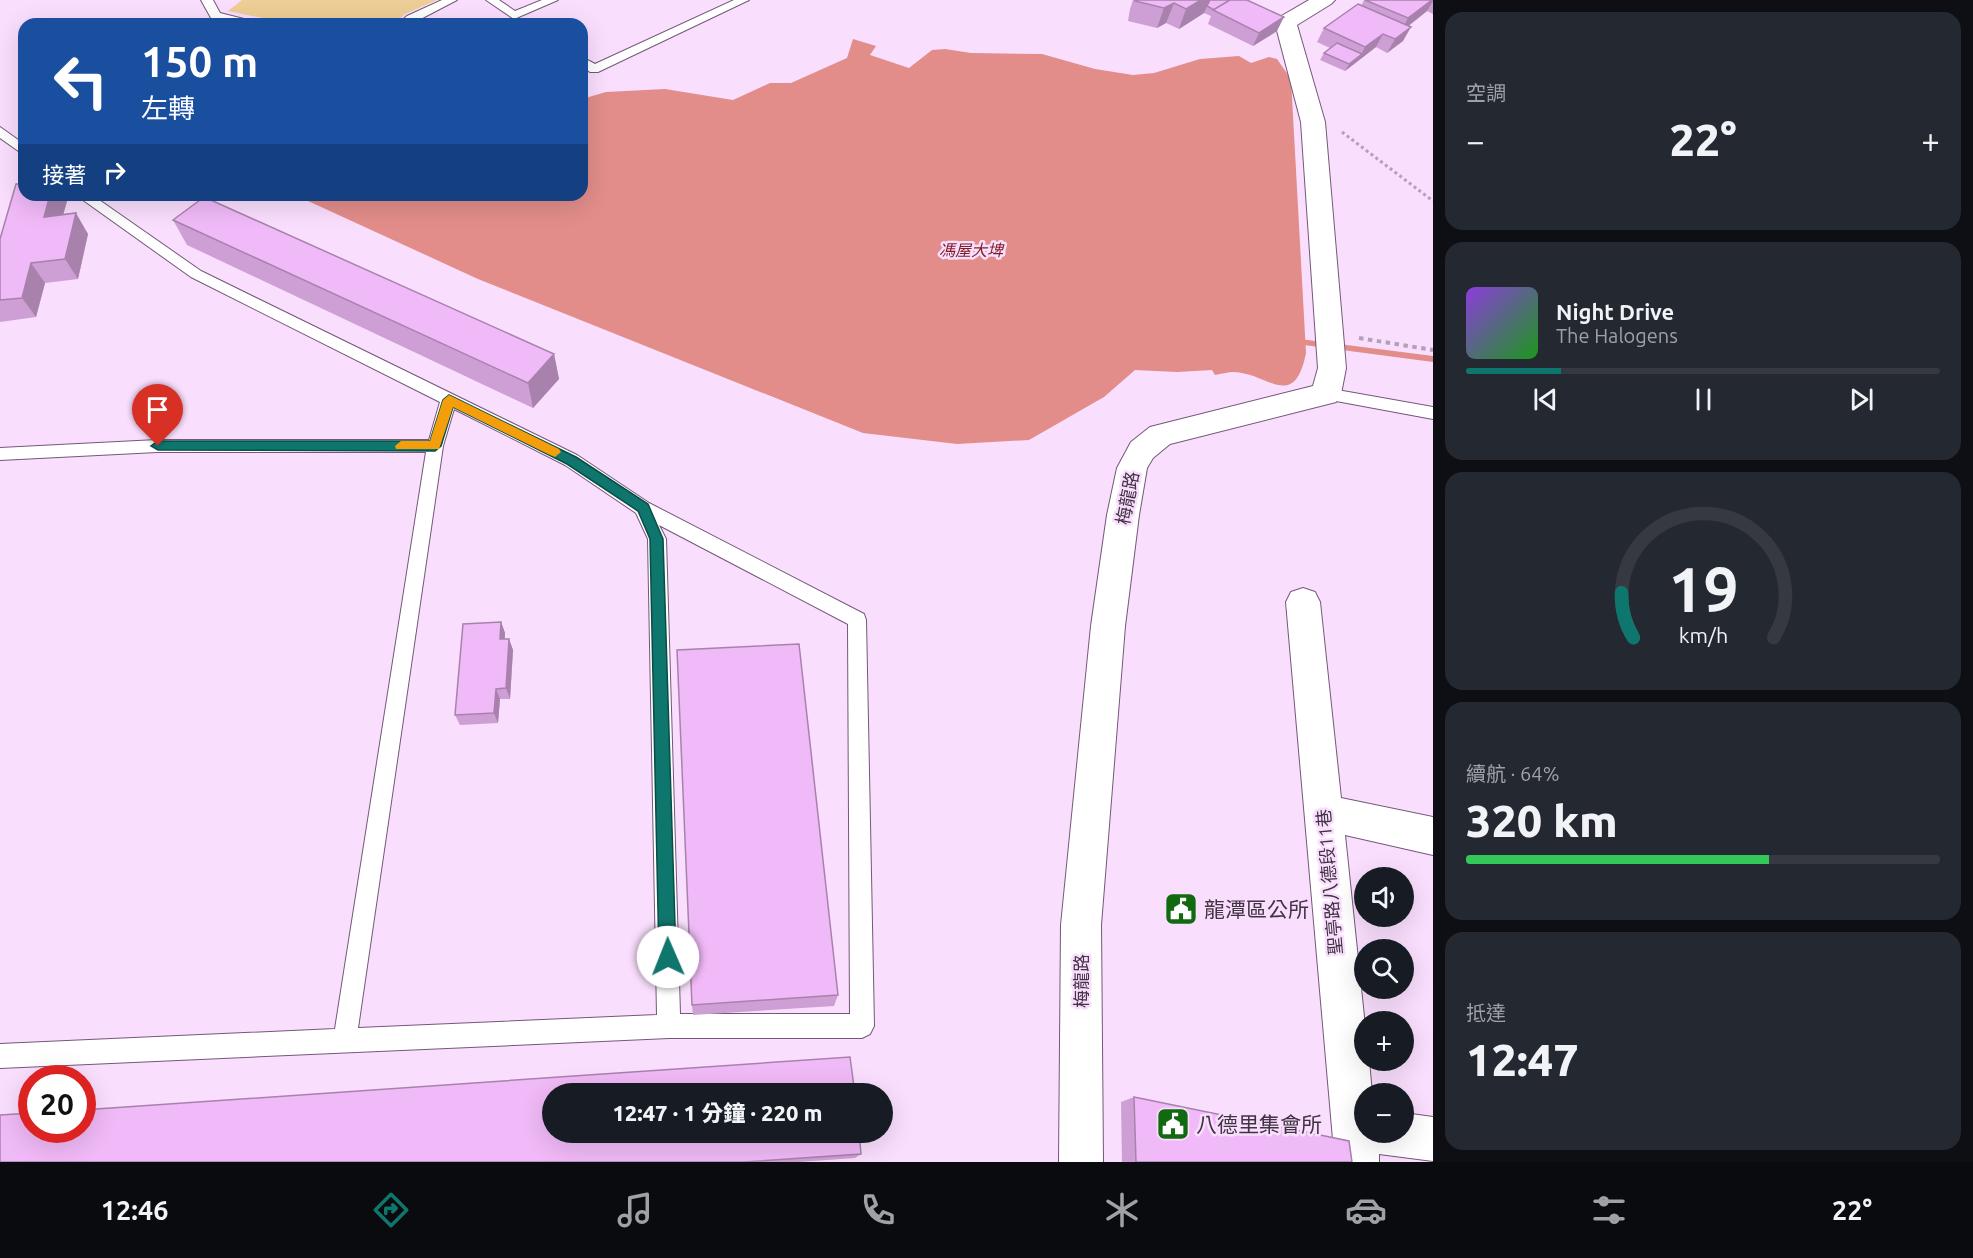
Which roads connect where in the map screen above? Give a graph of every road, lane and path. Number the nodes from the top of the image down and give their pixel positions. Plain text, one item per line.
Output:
1 (207, 0) edge
2 (451, 0) edge
3 (492, 0) edge
4 (552, 0) edge
5 (743, 0) edge
6 (1324, 0) edge
7 (514, 16) junction
8 (224, 18) edge
9 (411, 18) edge
10 (517, 18) edge
11 (588, 65) edge
12 (1313, 122) junction
13 (0, 131) edge
14 (18, 146) edge
15 (92, 201) edge
16 (1433, 201) edge
17 (1329, 332) junction
18 (1433, 350) edge
19 (1326, 394) junction
20 (449, 400) junction
21 (1433, 413) edge
22 (435, 446) junction
23 (0, 454) edge
24 (643, 508) junction
25 (1303, 602) dead end
26 (1323, 812) junction
27 (1433, 836) edge
28 (669, 1026) junction
29 (345, 1040) junction
30 (0, 1056) edge
31 (1356, 1083) edge
32 (1414, 1139) edge
33 (1433, 1139) edge
34 (1081, 1162) edge

1 - 8 lane
2 - 9 lane
3 - 7 lane
4 - 7 lane
5 - 11 lane
6 - 12 street
7 - 10 lane
12 - 16 path
12 - 17 street
13 - 14 lane
15 - 20 lane
17 - 18 path
17 - 19 street
19 - 21 lane
19 - 34 street, 梅龍路
20 - 22 lane
20 - 24 lane
22 - 23 lane
22 - 29 lane
24 - 28 lane
24 - 28 lane
25 - 26 street, 聖亭路八德段11巷
26 - 27 street
26 - 31 street, 聖亭路八德段11巷
28 - 29 lane
29 - 30 lane
32 - 33 street

